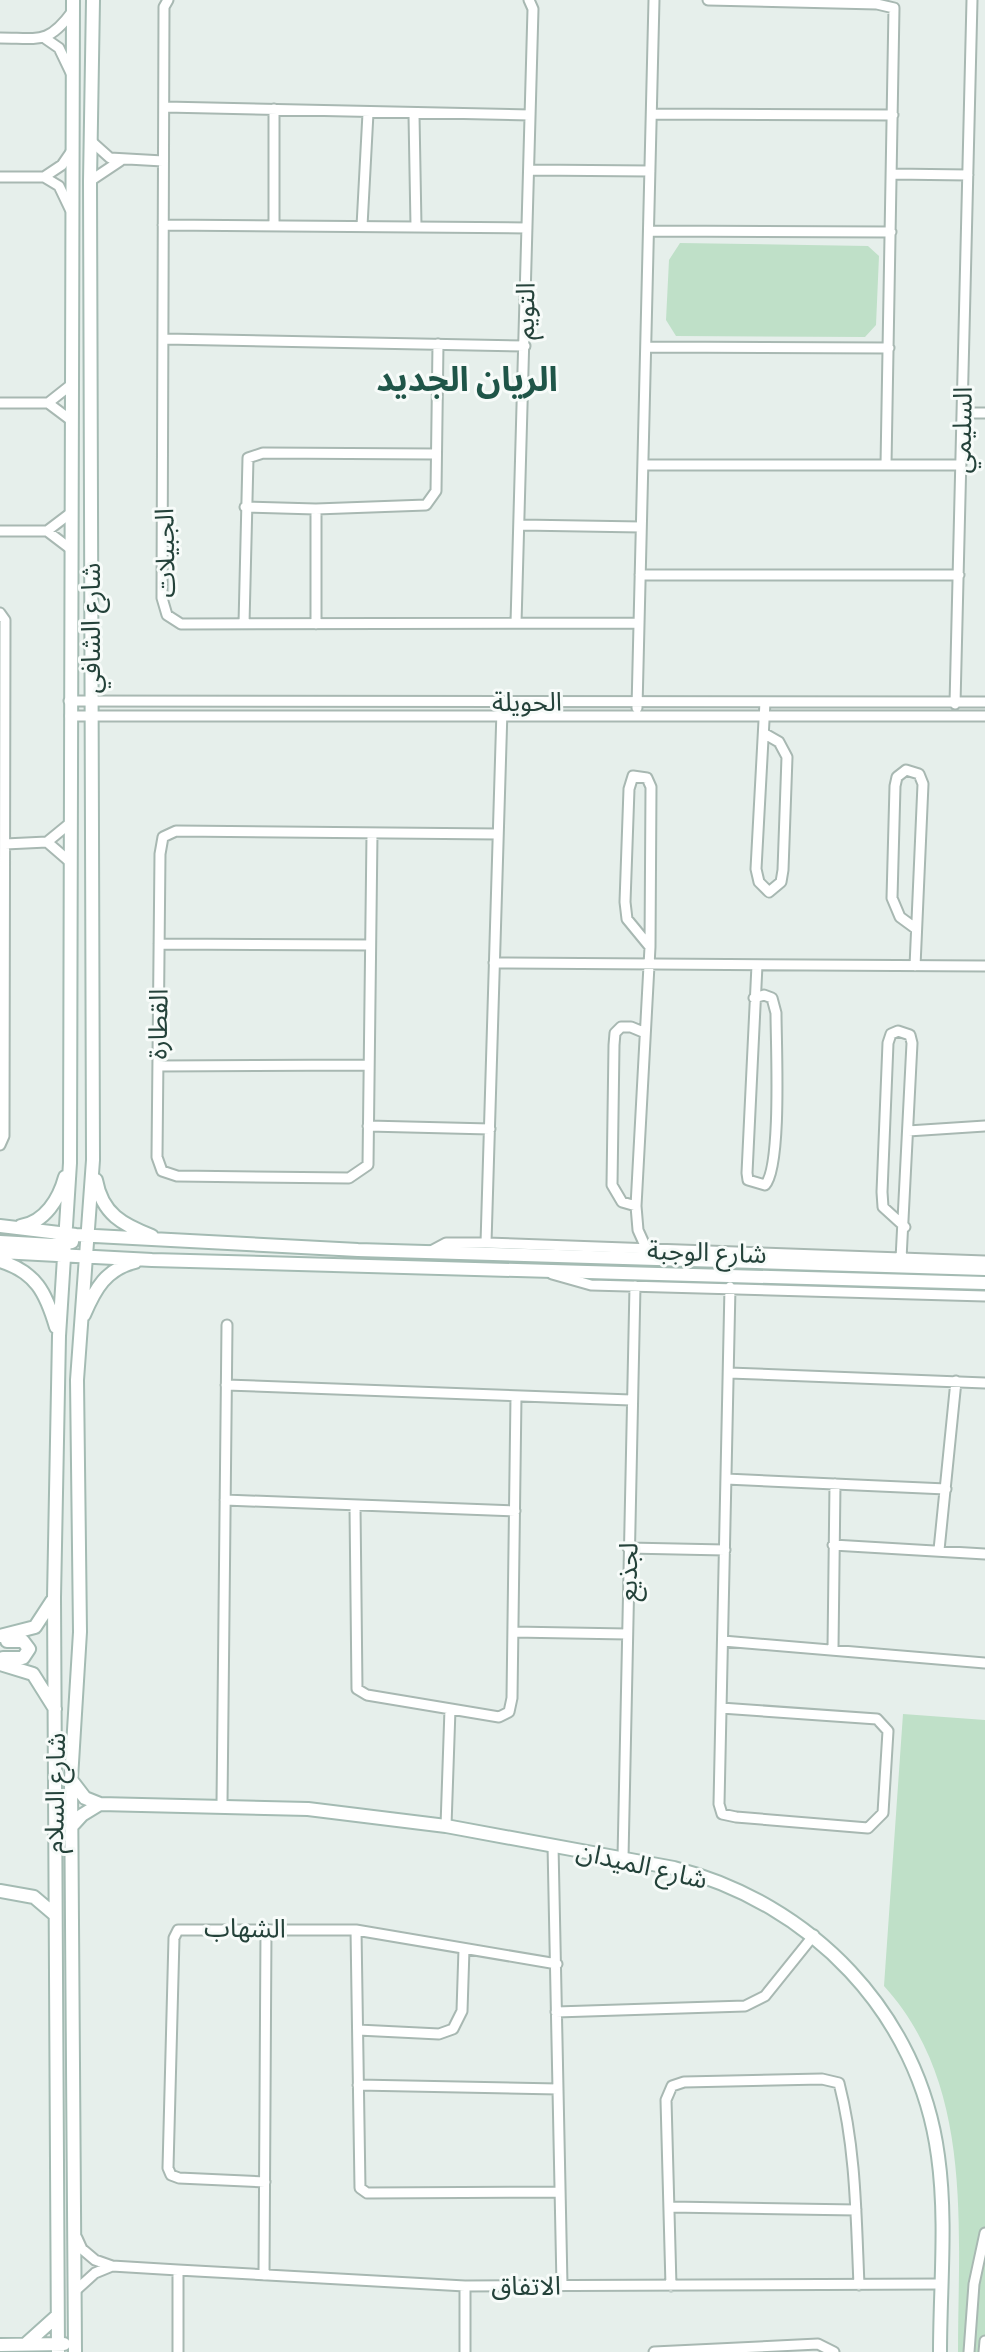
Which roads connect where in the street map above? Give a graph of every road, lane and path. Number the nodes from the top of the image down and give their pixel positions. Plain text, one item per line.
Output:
1 (93, 0) edge
2 (168, 0) edge
3 (541, 0) edge
4 (654, 0) edge
5 (708, 0) edge
6 (972, 0) edge
7 (531, 4) edge
8 (73, 5) edge
9 (0, 38) edge
10 (46, 39) junction
11 (72, 76) junction
12 (165, 107) junction
13 (274, 109) junction
14 (368, 113) junction
15 (652, 114) junction
16 (414, 115) junction
17 (530, 115) junction
18 (893, 115) junction
19 (91, 141) junction
20 (73, 149) junction
21 (124, 160) junction
22 (163, 161) junction
23 (530, 170) junction
24 (650, 171) junction
25 (892, 174) junction
26 (968, 175) junction
27 (0, 177) edge
28 (44, 177) junction
29 (90, 181) junction
30 (72, 214) junction
31 (163, 225) junction
32 (274, 226) junction
33 (362, 226) junction
34 (416, 226) junction
35 (527, 228) junction
36 (649, 231) junction
37 (891, 232) junction
38 (165, 339) junction
39 (438, 344) junction
40 (525, 346) junction
41 (646, 347) junction
42 (889, 348) junction
43 (72, 384) junction
44 (0, 403) edge
45 (48, 403) junction
46 (962, 413) junction
47 (985, 413) edge
48 (72, 421) junction
49 (435, 454) junction
50 (643, 465) junction
51 (886, 465) junction
52 (961, 465) junction
53 (245, 507) junction
54 (316, 509) junction
55 (72, 512) junction
56 (521, 525) junction
57 (641, 527) junction
58 (0, 531) edge
59 (47, 531) junction
60 (72, 550) junction
61 (640, 575) junction
62 (959, 575) junction
63 (0, 613) edge
64 (516, 623) junction
65 (639, 623) junction
66 (244, 624) junction
67 (316, 624) junction
68 (69, 701) junction
69 (91, 701) junction
70 (285, 702) junction
71 (502, 702) junction
72 (637, 702) junction
73 (765, 702) junction
74 (955, 702) junction
75 (985, 702) edge
76 (70, 716) junction
77 (91, 716) junction
78 (285, 716) junction
79 (502, 716) junction
80 (637, 716) junction
81 (956, 716) junction
82 (985, 716) edge
83 (766, 717) junction
84 (2, 720) edge
85 (765, 734) junction
86 (69, 824) junction
87 (372, 834) junction
88 (498, 834) junction
89 (47, 842) junction
90 (5, 844) junction
91 (69, 861) junction
92 (915, 928) junction
93 (2, 932) edge
94 (159, 944) junction
95 (370, 945) junction
96 (650, 947) junction
97 (494, 963) junction
98 (646, 964) junction
99 (757, 965) junction
100 (915, 966) junction
101 (985, 966) edge
102 (754, 998) junction
103 (643, 1032) junction
104 (369, 1065) junction
105 (158, 1066) junction
106 (70, 1080) junction
107 (368, 1126) junction
108 (985, 1126) edge
109 (490, 1129) junction
110 (908, 1131) junction
111 (0, 1145) edge
112 (93, 1160) junction
113 (70, 1163) junction
114 (636, 1206) junction
115 (637, 1223) junction
116 (6, 1226) edge
117 (905, 1227) junction
118 (163, 1240) junction
119 (0, 1242) edge
120 (486, 1243) junction
121 (75, 1245) junction
122 (624, 1249) junction
123 (358, 1250) junction
124 (647, 1250) junction
125 (430, 1251) junction
126 (0, 1252) edge
127 (901, 1259) junction
128 (152, 1260) junction
129 (0, 1261) edge
130 (985, 1261) edge
131 (985, 1269) edge
132 (545, 1272) junction
133 (985, 1283) edge
134 (635, 1286) junction
135 (730, 1287) junction
136 (985, 1296) edge
137 (80, 1325) junction
138 (227, 1325) dead end
139 (59, 1336) junction
140 (729, 1373) junction
141 (77, 1380) junction
142 (956, 1381) junction
143 (985, 1383) edge
144 (226, 1385) junction
145 (516, 1396) junction
146 (631, 1400) junction
147 (726, 1479) junction
148 (835, 1484) junction
149 (946, 1489) junction
150 (225, 1500) junction
151 (355, 1506) junction
152 (515, 1511) junction
153 (833, 1545) junction
154 (628, 1548) junction
155 (725, 1550) junction
156 (939, 1550) junction
157 (985, 1554) edge
158 (54, 1598) junction
159 (513, 1632) junction
160 (627, 1634) junction
161 (0, 1638) edge
162 (723, 1641) junction
163 (833, 1648) junction
164 (0, 1661) edge
165 (985, 1663) edge
166 (721, 1708) junction
167 (450, 1709) junction
168 (56, 1711) junction
169 (71, 1779) junction
170 (100, 1804) junction
171 (222, 1804) junction
172 (446, 1826) junction
173 (71, 1827) junction
174 (553, 1845) junction
175 (623, 1858) junction
176 (54, 1875) junction
177 (0, 1891) edge
178 (28, 1895) junction
179 (54, 1914) junction
180 (266, 1929) junction
181 (356, 1930) junction
182 (814, 1935) junction
183 (464, 1949) junction
184 (557, 1964) junction
185 (556, 2012) junction
186 (358, 2030) junction
187 (358, 2085) junction
188 (558, 2089) junction
189 (265, 2182) junction
190 (560, 2192) junction
191 (669, 2207) junction
192 (856, 2210) junction
193 (74, 2231) junction
194 (985, 2233) edge
195 (112, 2266) junction
196 (178, 2270) junction
197 (264, 2275) junction
198 (940, 2284) junction
199 (562, 2285) junction
200 (859, 2285) junction
201 (465, 2286) junction
202 (671, 2286) junction
203 (74, 2292) junction
204 (57, 2316) junction
205 (985, 2341) edge
206 (0, 2345) edge
207 (25, 2345) junction
208 (66, 2348) edge
209 (46, 2352) edge
210 (178, 2352) edge
211 (465, 2352) edge
212 (654, 2352) edge
213 (834, 2352) edge
214 (940, 2352) edge
215 (969, 2352) edge
216 (984, 2352) edge

1 - 19 main road, شارع الشافي
2 - 12 street, الجبيلات
3 - 7 street
4 - 15 street
5 - 18 street
6 - 26 street, السليمي
7 - 17 street, التويم
8 - 10 street, شارع الشافي
8 - 11 main road, شارع الشافي
9 - 10 street
10 - 11 street
11 - 20 main road, شارع الشافي
12 - 13 street
12 - 22 street, الجبيلات
13 - 14 street
13 - 32 street
14 - 16 street
14 - 33 street
15 - 18 street
15 - 24 street
16 - 17 street
16 - 34 street
17 - 23 street, التويم
18 - 25 street
19 - 21 street
19 - 29 main road, شارع الشافي
20 - 28 street
20 - 30 main road, شارع الشافي
21 - 22 street
21 - 29 street
22 - 31 street, الجبيلات
23 - 24 street
23 - 35 street, التويم
24 - 36 street
25 - 26 street
25 - 37 street
26 - 46 street, السليمي
27 - 28 street
28 - 30 street
29 - 69 main road, شارع الشافي
30 - 43 main road, شارع الشافي
31 - 32 street
31 - 38 street, الجبيلات
32 - 33 street
33 - 34 street
34 - 35 street
35 - 40 street, التويم
36 - 37 street
36 - 41 street
37 - 42 street
38 - 39 street
38 - 66 street, الجبيلات
39 - 40 street
39 - 49 street
40 - 56 street, التويم
41 - 42 street
41 - 50 street
42 - 51 street
43 - 45 street
43 - 48 main road, شارع الشافي
44 - 45 street
45 - 48 street
46 - 47 street
46 - 52 street, السليمي
48 - 55 main road, شارع الشافي
49 - 53 street
49 - 54 street
50 - 51 street
50 - 57 street
51 - 52 street
52 - 62 street, السليمي
53 - 54 street
53 - 66 street
54 - 67 street
55 - 59 street
55 - 60 main road, شارع الشافي
56 - 57 street
56 - 64 street, التويم
57 - 61 street
58 - 59 street
59 - 60 street
60 - 68 main road, شارع الشافي
61 - 62 street
61 - 65 street
62 - 74 street, السليمي
63 - 84 street
64 - 65 street, الجبيلات
64 - 67 street, الجبيلات
65 - 72 street
66 - 67 street, الجبيلات
68 - 69 street, الحويلة
68 - 76 main road, شارع الشافي
69 - 70 street, الحويلة
69 - 77 main road, شارع الشافي
70 - 71 street, الحويلة
70 - 78 street
71 - 72 street, الحويلة
71 - 79 street
72 - 73 street, الحويلة
72 - 80 street
73 - 74 street, الحويلة
73 - 83 street
74 - 75 street, الحويلة
74 - 81 street, السليمي
76 - 77 street, الحويلة
76 - 86 main road, شارع الشافي
77 - 78 street, الحويلة
77 - 112 main road, شارع الشافي
78 - 79 street, الحويلة
79 - 80 street, الحويلة
79 - 88 street
80 - 83 street, الحويلة
81 - 82 street, الحويلة
81 - 83 street, الحويلة
83 - 85 street
84 - 90 street
85 - 85 street
86 - 89 street
86 - 91 main road, شارع الشافي
87 - 88 street, القطارة
87 - 94 street, القطارة
87 - 95 street, القطارة
88 - 97 street
89 - 90 street
89 - 91 street
90 - 93 street
91 - 106 main road, شارع الشافي
92 - 92 street
92 - 100 street
93 - 111 street
94 - 95 street
94 - 105 street, القطارة
95 - 104 street, القطارة
96 - 96 street
96 - 98 street
97 - 98 street
97 - 109 street
98 - 99 street
98 - 103 street
99 - 100 street
99 - 102 street
100 - 101 street
102 - 102 street
103 - 114 street
103 - 114 street
104 - 105 street
104 - 107 street, القطارة
105 - 107 street, القطارة
106 - 113 main road, شارع الشافي
106 - 121 main road
107 - 109 street
108 - 110 street
109 - 120 street
110 - 117 street
110 - 117 street
112 - 118 main road
112 - 121 main road, شارع الشافي
113 - 116 main road
113 - 121 main road, شارع الشافي
114 - 115 street
115 - 122 street
115 - 124 street
116 - 121 main road, شارع الوجبة
117 - 127 street
118 - 121 main road, شارع الوجبة
118 - 123 main road, شارع الوجبة
119 - 121 main road
120 - 122 street, شارع الوجبة
120 - 125 street, شارع الوجبة
121 - 123 main road
121 - 126 main road, شارع الوجبة
121 - 128 main road, شارع الوجبة
121 - 137 main road, شارع السلام
121 - 139 main road, شارع السلام
121 - 141 main road
122 - 124 street, شارع الوجبة
123 - 125 main road, شارع الوجبة
124 - 127 street, شارع الوجبة
125 - 131 main road, شارع الوجبة
127 - 130 street, شارع الوجبة
128 - 132 main road, شارع الوجبة
128 - 137 main road
129 - 139 main road
132 - 133 main road, شارع الوجبة
132 - 134 street, شارع الوجبة
134 - 135 street, شارع الوجبة
134 - 146 street, لجذيع
135 - 136 street, شارع الوجبة
135 - 140 street
137 - 141 main road, شارع السلام
138 - 144 street
139 - 158 main road, شارع السلام
140 - 142 street
140 - 147 street
141 - 169 main road, شارع السلام
142 - 143 street
142 - 149 street
144 - 145 street
144 - 150 street
145 - 146 street
145 - 152 street
146 - 154 street, لجذيع
147 - 148 street
147 - 155 street
148 - 149 street
148 - 153 street
149 - 156 street
150 - 151 street
150 - 171 street
151 - 152 street
151 - 167 street
152 - 159 street
153 - 156 street
153 - 163 street
154 - 155 street
154 - 160 street, لجذيع
155 - 162 street
156 - 157 street
158 - 161 main road
158 - 168 main road, شارع السلام
159 - 160 street
159 - 167 street
160 - 175 street, لجذيع
161 - 164 main road
162 - 163 street
162 - 166 street
163 - 165 street
164 - 168 main road
166 - 166 street
167 - 172 street
168 - 176 main road, شارع السلام
169 - 170 main road
169 - 173 main road, شارع السلام
170 - 171 main road, شارع الميدان
170 - 173 main road
171 - 172 main road, شارع الميدان
172 - 174 main road, شارع الميدان
173 - 193 main road, شارع السلام
174 - 175 main road, شارع الميدان
174 - 184 street
175 - 182 main road, شارع الميدان
176 - 178 main road
176 - 179 main road, شارع السلام
177 - 178 main road
178 - 179 main road
179 - 204 main road, شارع السلام
180 - 181 street, الشهاب
180 - 189 street
180 - 189 street, الشهاب
181 - 183 street, الشهاب
181 - 186 street
182 - 185 street
182 - 198 main road, شارع الميدان
183 - 184 street, الشهاب
183 - 186 street
184 - 185 street
185 - 188 street
186 - 187 street
187 - 188 street
187 - 190 street
188 - 190 street
189 - 197 street
190 - 199 street
191 - 192 street
191 - 192 street
191 - 202 street
192 - 200 street
193 - 195 street
193 - 203 main road, شارع السلام
194 - 215 street
195 - 196 street, الاتفاق
195 - 203 street
196 - 197 street, الاتفاق
196 - 210 street
197 - 201 street, الاتفاق
198 - 200 street, الاتفاق
198 - 214 main road, شارع الميدان
199 - 201 street, الاتفاق
199 - 202 street, الاتفاق
200 - 202 street, الاتفاق
201 - 211 street
203 - 208 main road, شارع السلام
204 - 207 main road
204 - 208 main road, شارع السلام
205 - 216 street
206 - 207 main road
207 - 208 main road
208 - 209 main road
212 - 213 street

